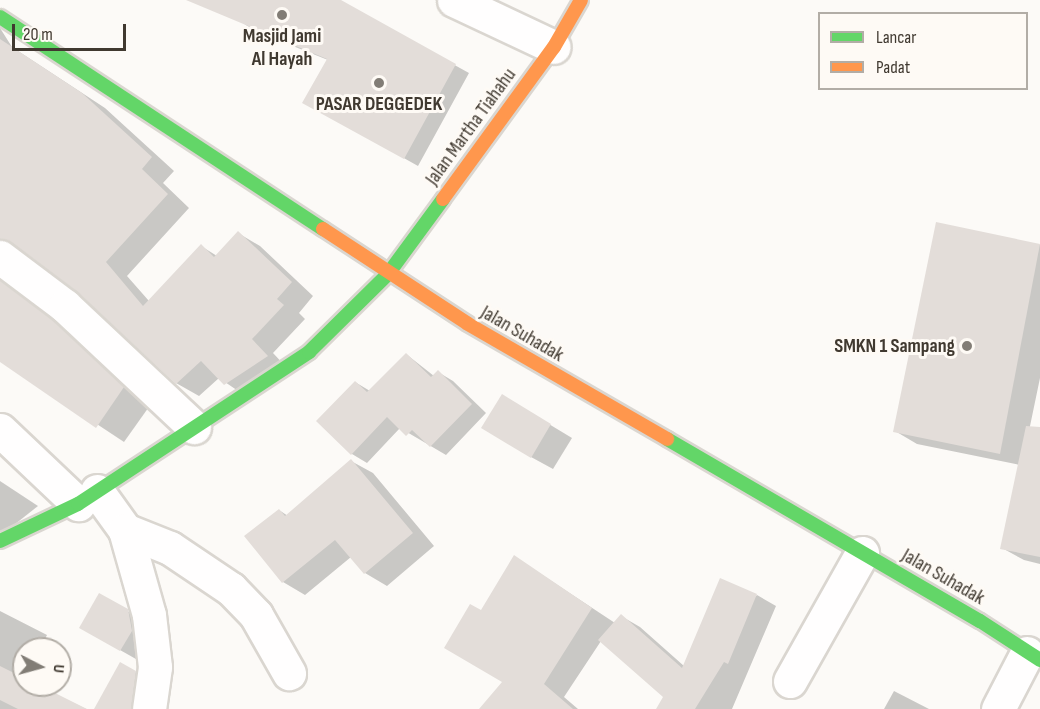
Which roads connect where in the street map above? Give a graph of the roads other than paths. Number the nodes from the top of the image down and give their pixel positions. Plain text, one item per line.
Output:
1 (454, 0) edge
2 (581, 0) edge
3 (0, 17) edge
4 (554, 47) junction
5 (0, 257) edge
6 (388, 274) junction
7 (195, 427) junction
8 (0, 430) edge
9 (88, 497) junction
10 (125, 530) junction
11 (0, 541) edge
12 (862, 553) junction
13 (1034, 657) edge
14 (288, 673) dead end
15 (790, 681) dead end
16 (149, 709) edge
17 (998, 709) edge

1 - 4 street
2 - 4 street, Jalan Martha Tiahahu
3 - 6 street, Jalan Suhadak
4 - 6 street, Jalan Martha Tiahahu
5 - 7 street
6 - 7 street, Jalan Martha Tiahahu
6 - 12 street, Jalan Suhadak
7 - 9 street, Jalan Martha Tiahahu
8 - 9 street
9 - 10 street
9 - 11 street, Jalan Martha Tiahahu
10 - 14 street
10 - 16 street
12 - 13 street, Jalan Suhadak
12 - 15 street
13 - 17 street

